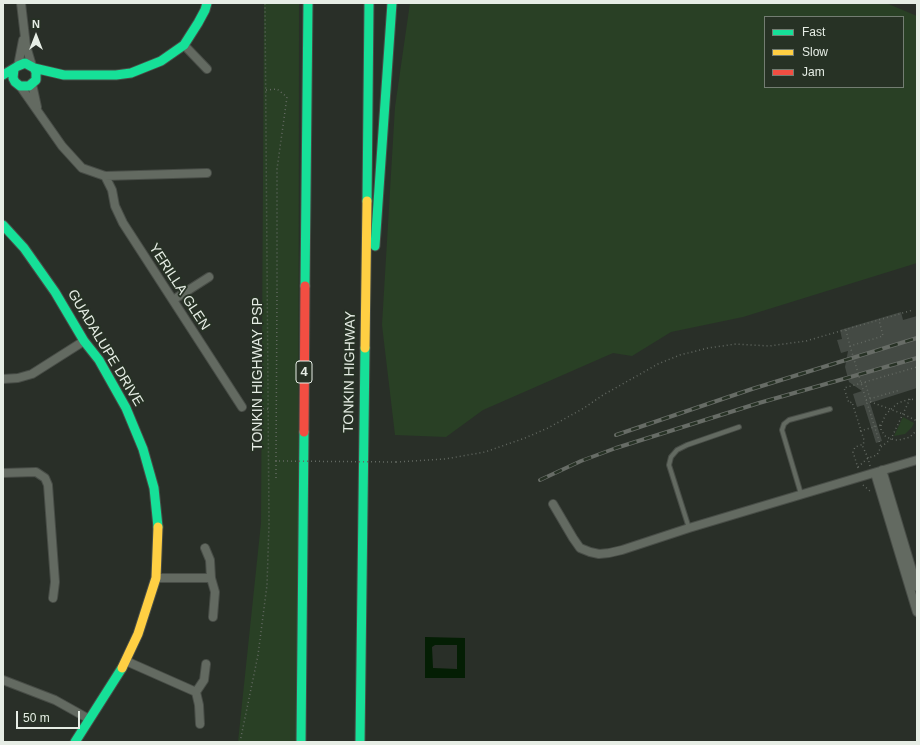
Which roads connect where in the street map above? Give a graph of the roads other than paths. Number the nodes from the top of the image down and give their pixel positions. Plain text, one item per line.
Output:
1 (21, 3) edge
2 (207, 3) edge
3 (302, 3) edge
4 (308, 3) edge
5 (370, 3) edge
6 (392, 3) edge
7 (24, 31) junction
8 (184, 45) junction
9 (16, 67) junction
10 (33, 67) junction
11 (207, 69) dead end
12 (307, 73) junction
13 (64, 74) junction
14 (3, 75) edge
15 (3, 82) edge
16 (34, 82) junction
17 (17, 84) junction
18 (38, 111) junction
19 (207, 173) dead end
20 (105, 176) junction
21 (3, 225) edge
22 (209, 277) dead end
23 (173, 300) junction
24 (364, 335) junction
25 (84, 341) junction
26 (3, 379) edge
27 (242, 407) road end
28 (830, 409) dead end
29 (739, 427) dead end
30 (917, 460) edge
31 (878, 472) junction
32 (3, 473) edge
33 (801, 495) junction
34 (553, 504) dead end
35 (689, 528) junction
36 (205, 548) dead end
37 (156, 578) junction
38 (211, 578) junction
39 (917, 587) edge
40 (53, 598) dead end
41 (917, 612) edge
42 (213, 617) dead end
43 (126, 661) junction
44 (206, 664) dead end
45 (3, 680) edge
46 (196, 692) junction
47 (89, 719) junction
48 (200, 724) dead end
49 (75, 742) edge
50 (301, 742) edge
51 (360, 742) edge

1 - 7 street
2 - 8 main road
3 - 12 main road
4 - 12 main road, 4
5 - 24 main road, TONKIN HIGHWAY
6 - 24 main road
7 - 9 street
7 - 10 street
8 - 11 street
8 - 13 main road
9 - 10 main road
9 - 14 main road
9 - 17 main road
10 - 13 main road
10 - 16 main road
12 - 50 main road, 4
13 - 16 main road
15 - 17 main road
16 - 17 main road
16 - 18 street
17 - 18 street
18 - 20 street
19 - 20 street
20 - 23 street, YERILLA GLEN
21 - 25 main road, GUADALUPE DRIVE
22 - 23 street
23 - 27 street, YERILLA GLEN
24 - 51 main road, TONKIN HIGHWAY
25 - 26 street
25 - 37 main road, GUADALUPE DRIVE
28 - 33 lane
29 - 35 lane
30 - 31 street
31 - 33 street
31 - 39 street
31 - 41 street
32 - 40 street
33 - 35 street
34 - 35 street
36 - 38 street
37 - 38 street
37 - 43 main road, GUADALUPE DRIVE
38 - 42 street
43 - 46 street
43 - 47 main road, GUADALUPE DRIVE
44 - 46 street
45 - 47 street
46 - 48 street
47 - 49 main road, GUADALUPE DRIVE

